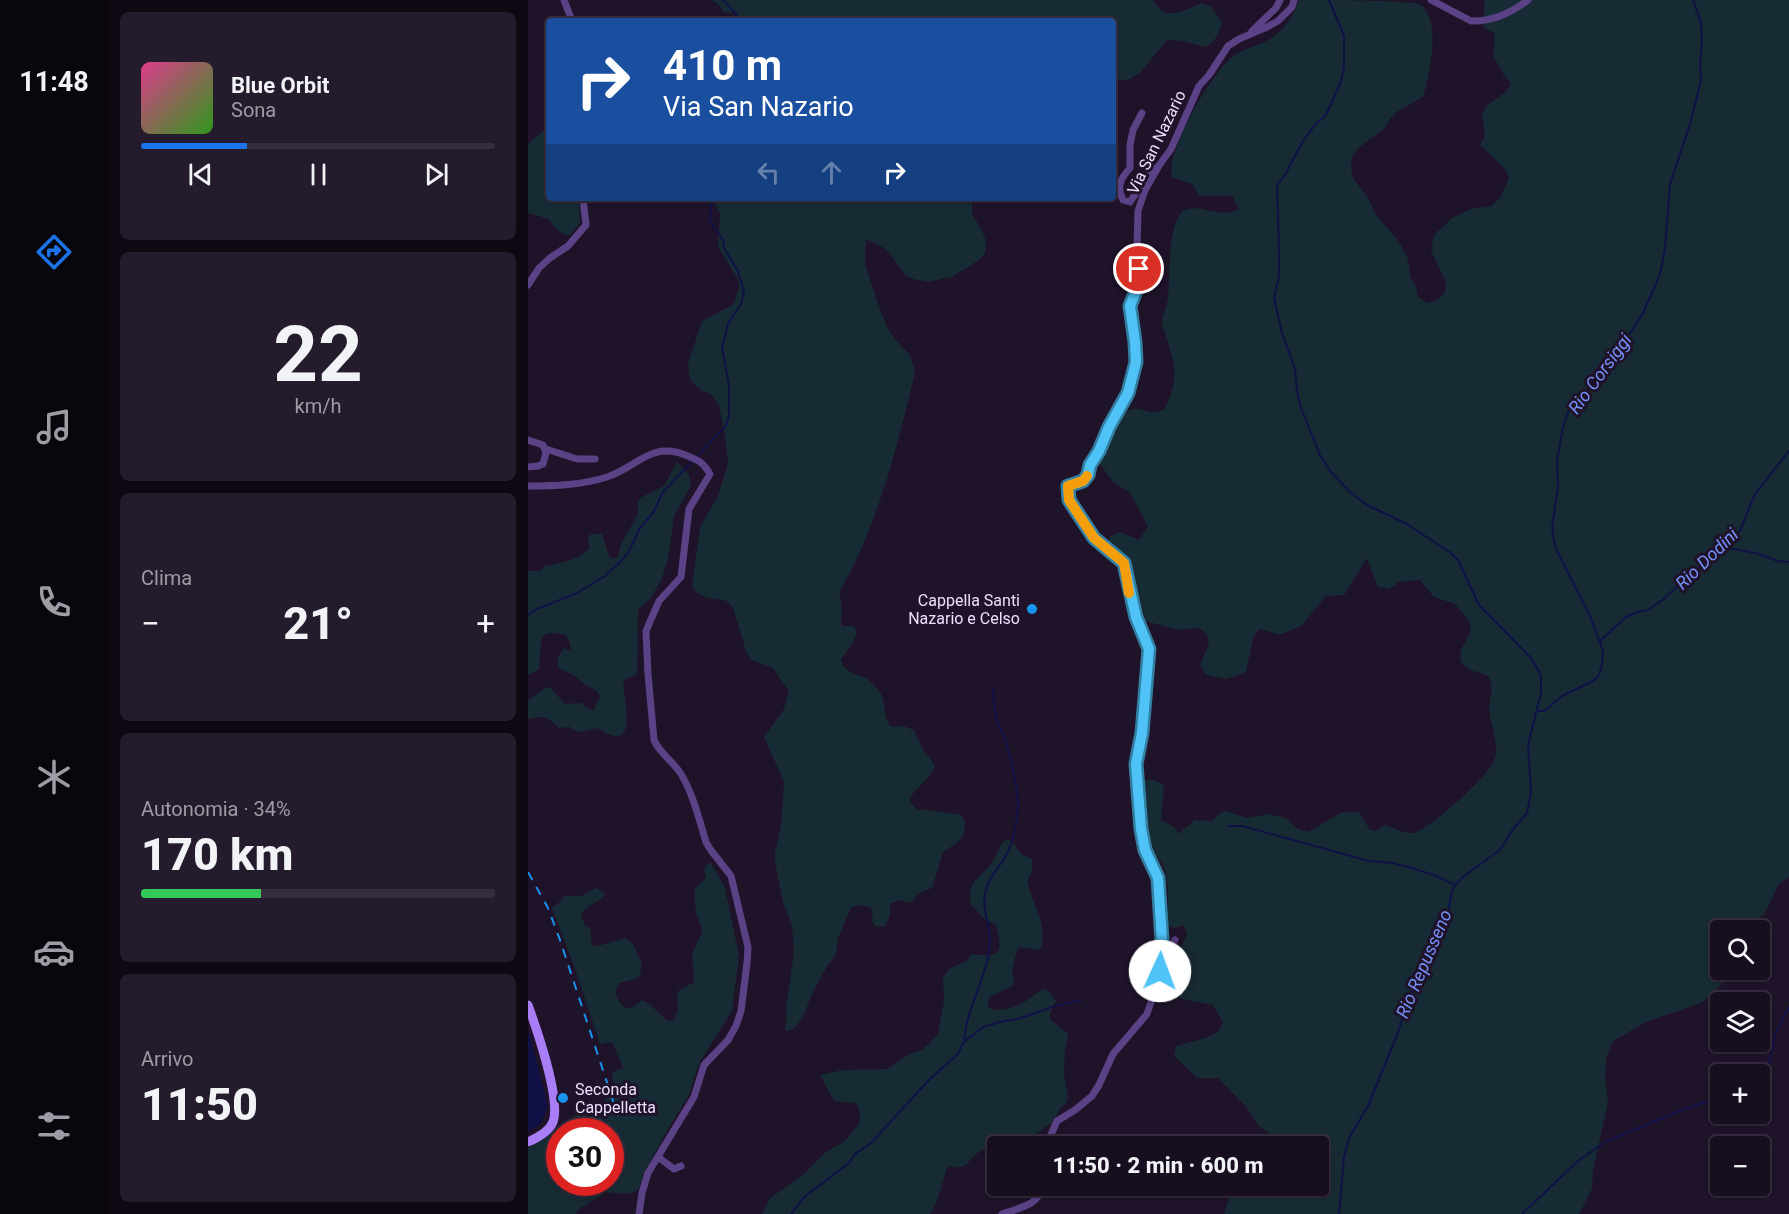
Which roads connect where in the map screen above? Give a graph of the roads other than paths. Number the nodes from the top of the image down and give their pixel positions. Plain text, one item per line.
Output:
1 (564, 0) edge
2 (1280, 0) edge
3 (1294, 0) edge
4 (1431, 0) edge
5 (1528, 0) edge
6 (571, 18) edge
7 (1248, 35) junction
8 (1142, 113) dead end
9 (1160, 164) junction
10 (583, 201) edge
11 (528, 285) edge
12 (528, 440) edge
13 (546, 449) junction
14 (595, 459) dead end
15 (528, 467) edge
16 (528, 486) edge
17 (1176, 940) dead end
18 (1163, 956) junction
19 (528, 1005) edge
20 (1051, 1136) edge
21 (528, 1142) edge
22 (658, 1157) junction
23 (681, 1166) dead end
24 (1040, 1196) edge
25 (639, 1214) edge
26 (1002, 1214) edge

1 - 6 street
2 - 7 street
3 - 7 street, Via San Nazario
4 - 5 street
7 - 9 street, Via San Nazario
8 - 9 street
9 - 18 street, Via San Nazario
10 - 11 street
12 - 13 street
13 - 14 street
13 - 15 street
16 - 22 street
17 - 18 street
18 - 20 street, Via San Nazario
19 - 21 main road
22 - 23 street
22 - 25 street
24 - 26 street

